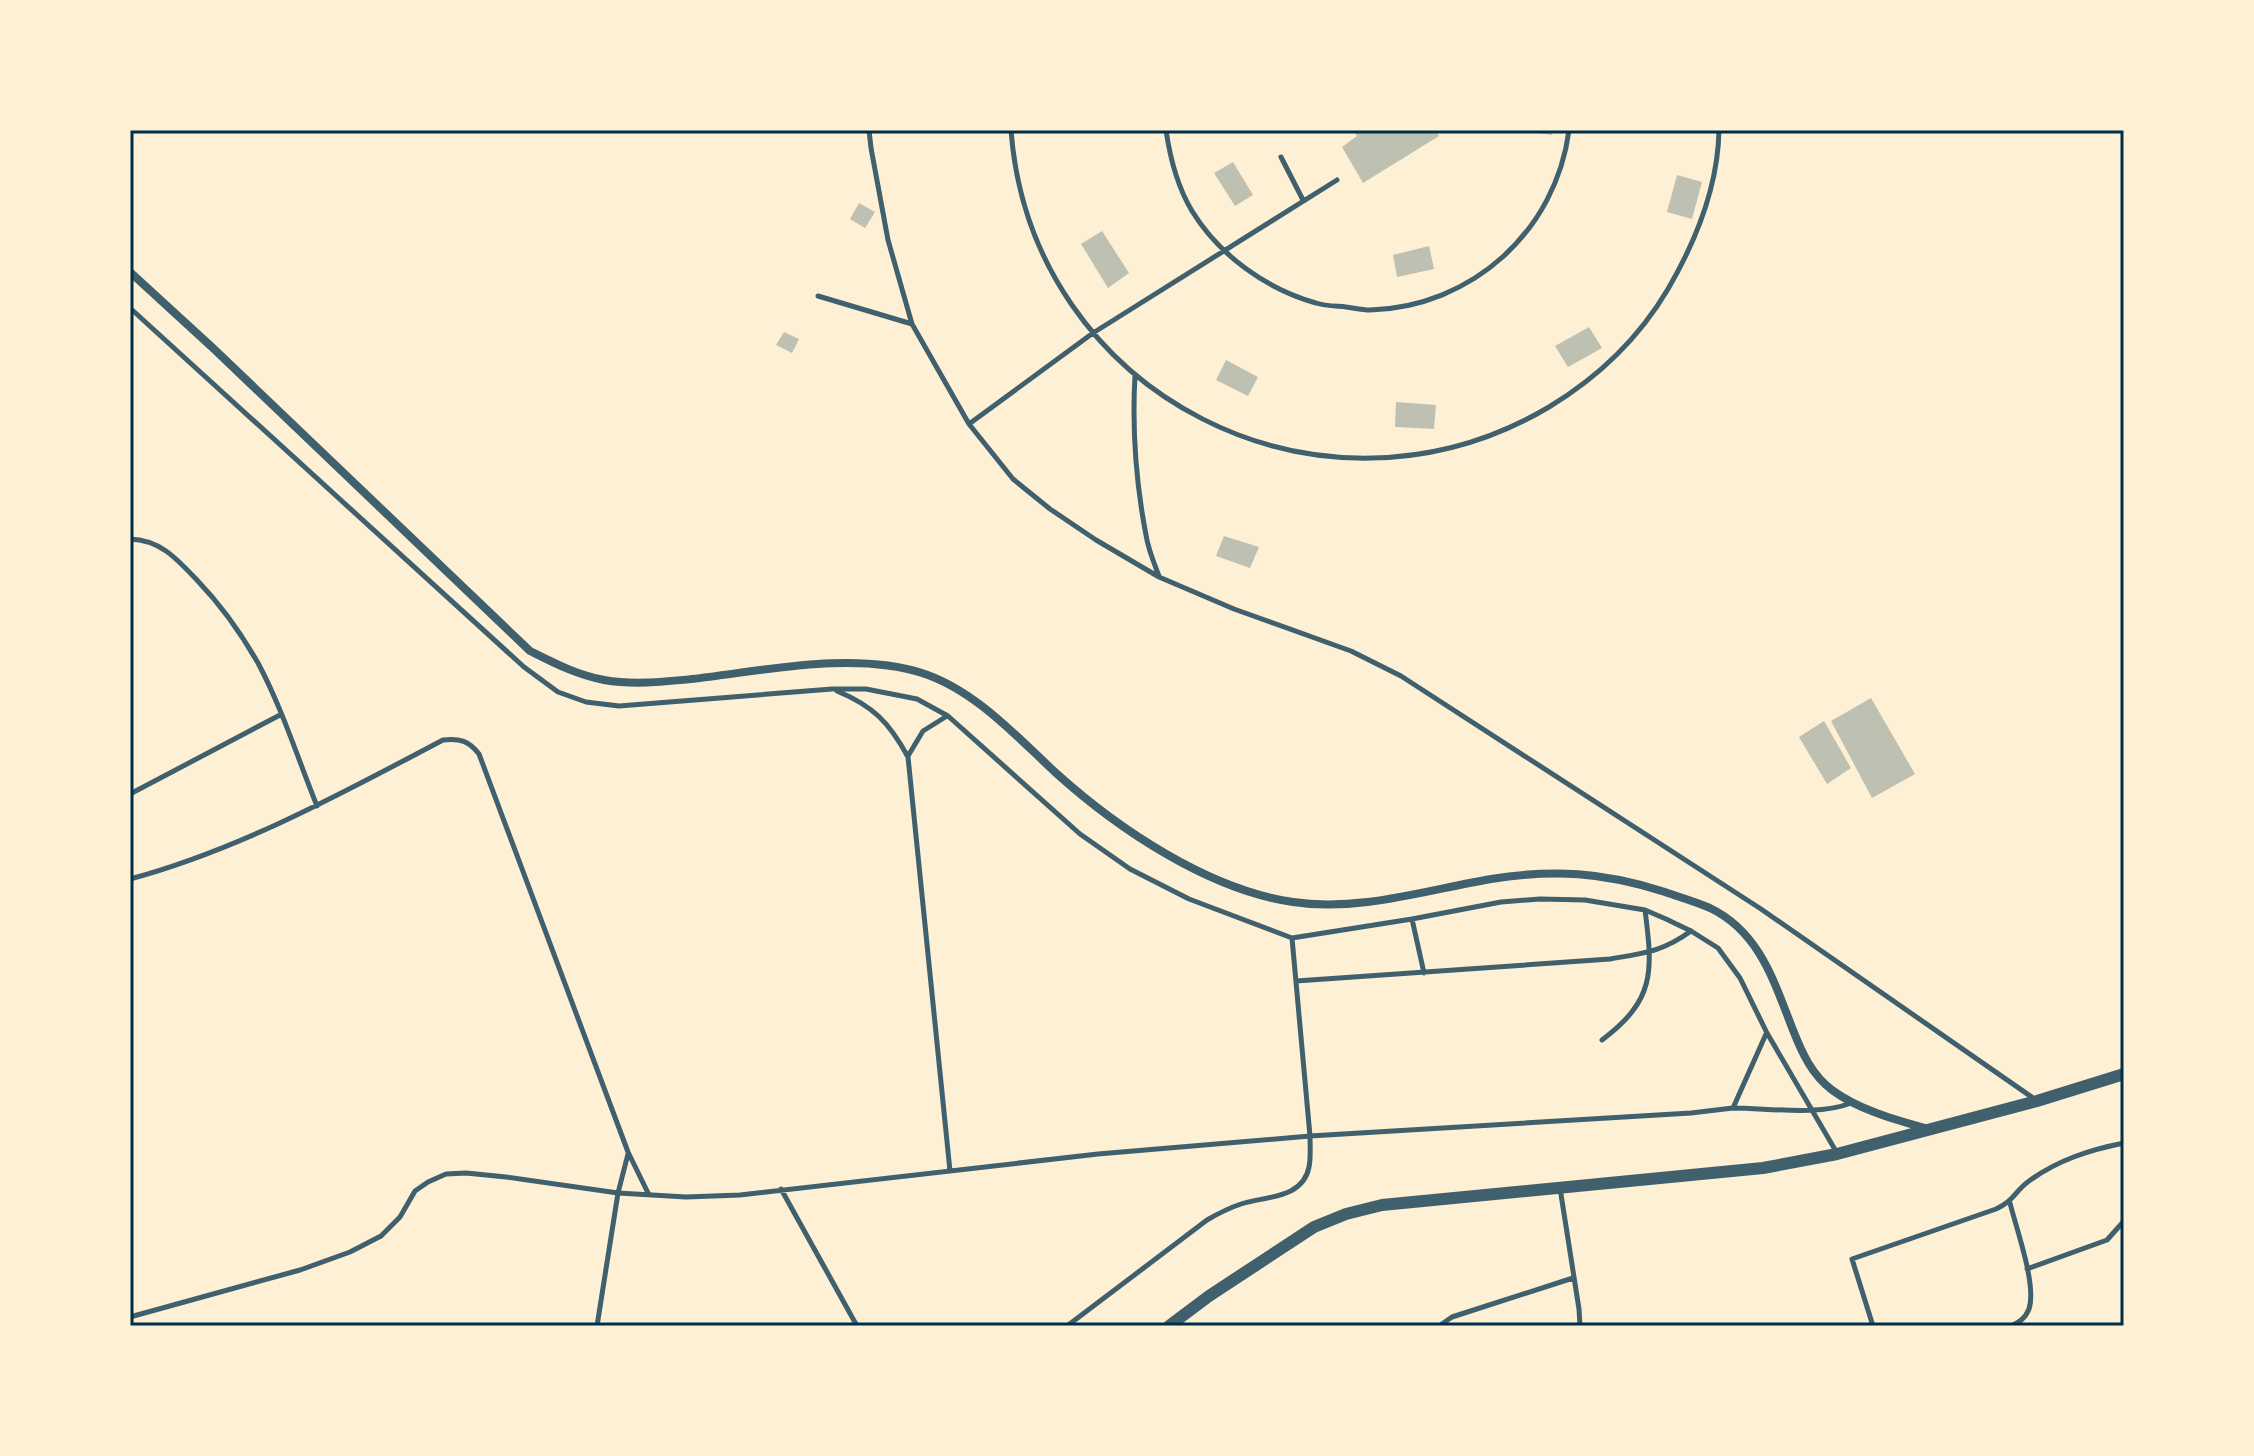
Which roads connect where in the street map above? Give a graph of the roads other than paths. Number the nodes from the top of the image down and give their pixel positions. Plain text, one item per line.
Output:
1 (869, 130) edge
2 (1011, 130) edge
3 (1166, 130) edge
4 (1569, 130) edge
5 (1719, 130) edge
6 (1281, 157) dead end
7 (1337, 180) dead end
8 (1303, 200) junction
9 (1224, 252) junction
10 (130, 272) edge
11 (818, 296) dead end
12 (130, 308) edge
13 (912, 324) junction
14 (1093, 333) junction
15 (1135, 375) junction
16 (969, 424) junction
17 (130, 539) edge
18 (1159, 577) junction
19 (832, 689) junction
20 (280, 715) junction
21 (948, 716) junction
22 (908, 757) junction
23 (130, 794) edge
24 (317, 806) junction
25 (130, 879) edge
26 (1645, 910) junction
27 (1412, 919) junction
28 (1691, 931) junction
29 (1292, 938) junction
30 (1650, 952) junction
31 (1424, 973) junction
32 (1296, 981) junction
33 (1767, 1033) junction
34 (1602, 1040) dead end
35 (2124, 1074) edge
36 (2037, 1101) junction
37 (1854, 1102) junction
38 (1733, 1108) junction
39 (1812, 1111) junction
40 (1929, 1129) junction
41 (1310, 1136) junction
42 (2123, 1144) edge
43 (2124, 1151) edge
44 (628, 1152) junction
45 (1837, 1154) junction
46 (950, 1171) junction
47 (1560, 1187) junction
48 (781, 1189) junction
49 (618, 1193) junction
50 (649, 1195) junction
51 (2010, 1203) junction
52 (2124, 1221) edge
53 (2027, 1269) junction
54 (1573, 1278) junction
55 (130, 1317) edge
56 (597, 1326) edge
57 (857, 1326) edge
58 (1067, 1326) edge
59 (1169, 1326) edge
60 (1439, 1326) edge
61 (1580, 1326) edge
62 (1873, 1326) edge
63 (2011, 1326) edge

1 - 13 lane
2 - 14 lane
3 - 9 lane
4 - 9 lane
5 - 15 lane
6 - 8 lane
7 - 8 lane
8 - 9 lane
9 - 14 lane
10 - 37 street
11 - 13 lane
12 - 19 lane
13 - 16 lane
14 - 15 lane
14 - 16 lane
15 - 18 lane
16 - 18 lane
17 - 20 lane
18 - 36 lane
19 - 21 lane
19 - 22 lane
20 - 23 lane
20 - 24 lane
21 - 22 lane
21 - 29 lane
22 - 46 lane
24 - 25 lane
24 - 44 lane
26 - 27 lane
26 - 28 lane
26 - 30 lane
27 - 29 lane
27 - 31 lane
28 - 30 lane
28 - 33 lane
29 - 32 lane
30 - 31 lane
30 - 34 lane
31 - 32 lane
32 - 41 lane
33 - 38 lane
33 - 39 lane
35 - 36 street
36 - 40 street
37 - 39 lane
37 - 40 street
38 - 39 lane
38 - 41 lane
39 - 45 lane
40 - 45 street
41 - 46 lane
41 - 58 lane
42 - 43 lane
42 - 51 lane
44 - 49 lane
44 - 50 lane
45 - 47 street
46 - 48 lane
47 - 54 lane
47 - 59 street
48 - 50 lane
48 - 57 lane
49 - 50 lane
49 - 55 lane
49 - 56 lane
51 - 53 lane
51 - 62 lane
52 - 53 lane
53 - 63 lane
54 - 60 lane
54 - 61 lane

